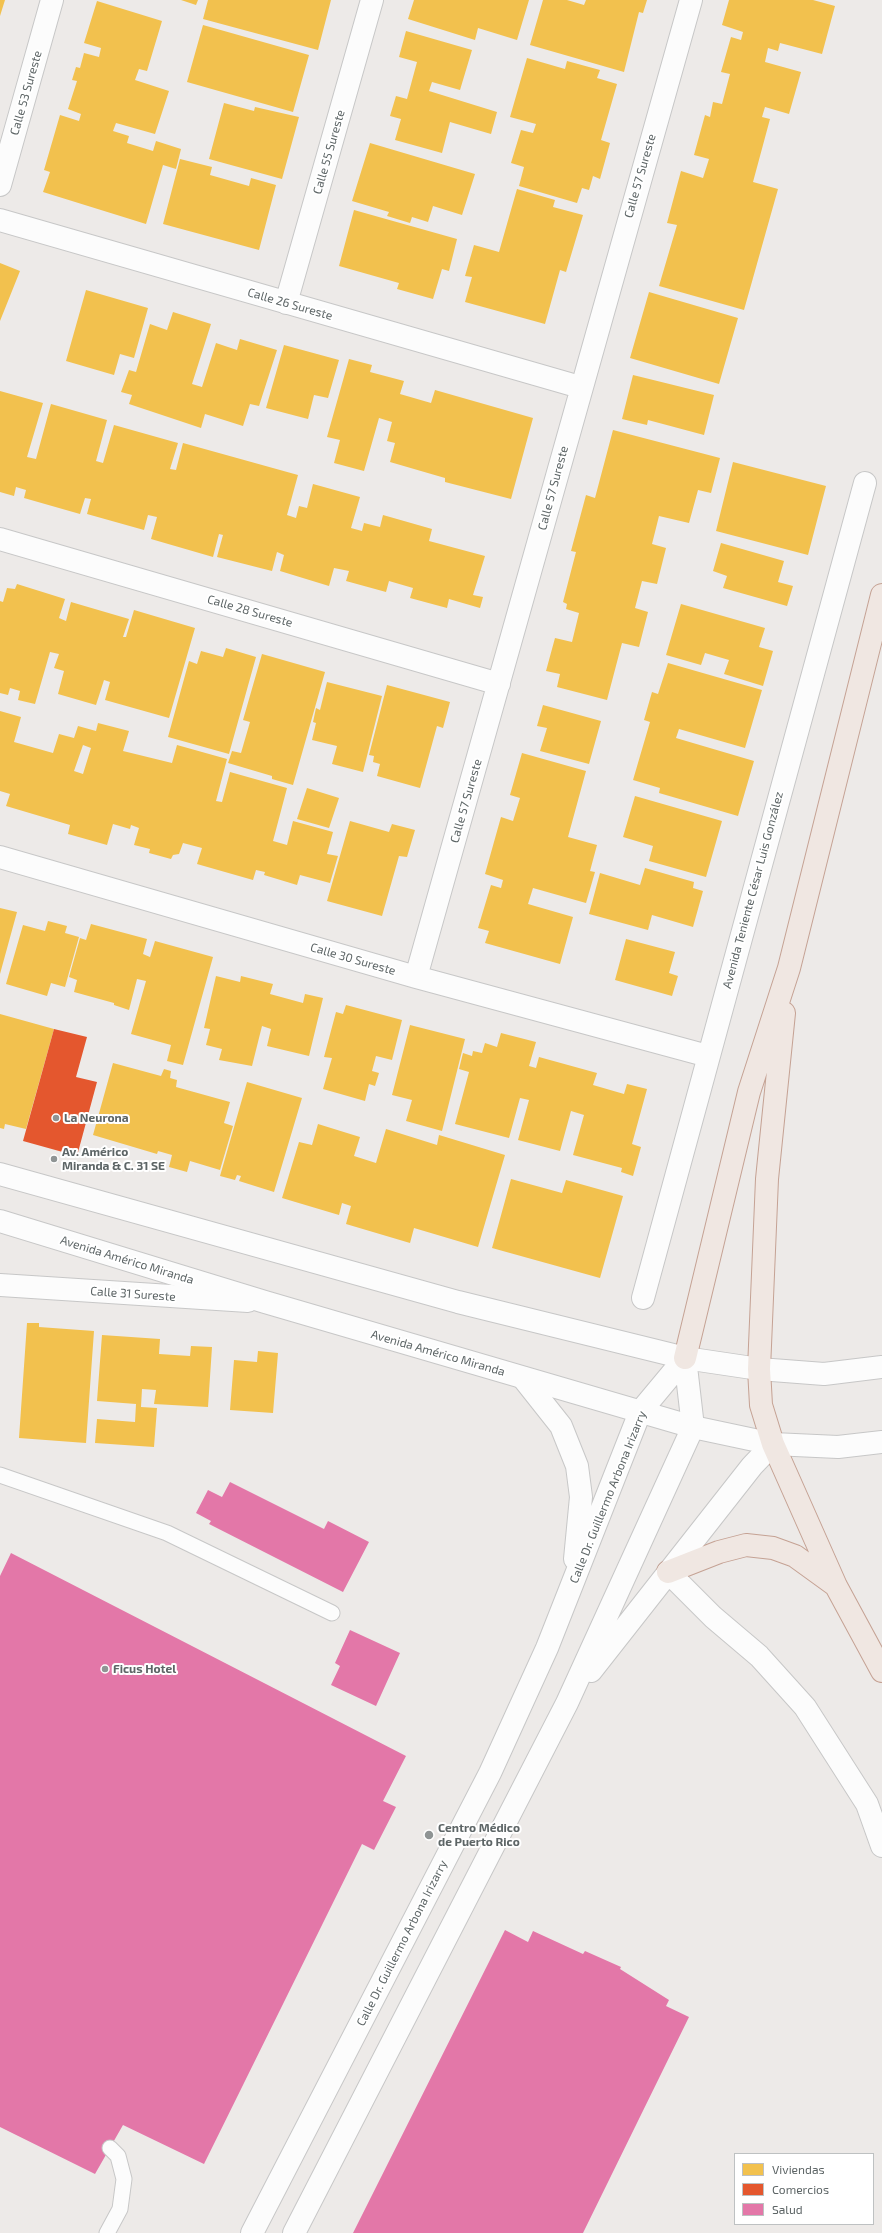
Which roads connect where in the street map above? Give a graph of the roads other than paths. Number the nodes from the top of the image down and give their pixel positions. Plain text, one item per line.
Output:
1 (52, 0) edge
2 (372, 0) edge
3 (690, 0) edge
4 (0, 185) edge
5 (0, 220) edge
6 (286, 303) junction
7 (580, 387) junction
8 (865, 483) dead end
9 (0, 539) edge
10 (882, 596) edge
11 (499, 684) junction
12 (0, 857) edge
13 (789, 968) junction
14 (416, 977) junction
15 (708, 1056) junction
16 (0, 1174) edge
17 (0, 1221) edge
18 (0, 1285) edge
19 (643, 1298) dead end
20 (265, 1302) junction
21 (685, 1358) junction
22 (882, 1367) edge
23 (759, 1369) junction
24 (523, 1378) junction
25 (640, 1412) junction
26 (693, 1427) junction
27 (882, 1442) edge
28 (773, 1444) junction
29 (0, 1475) edge
30 (668, 1572) junction
31 (836, 1586) junction
32 (572, 1587) junction
33 (332, 1613) dead end
34 (882, 1671) edge
35 (568, 1702) junction
36 (882, 1846) edge
37 (110, 2148) dead end
38 (107, 2233) edge
39 (252, 2233) edge
40 (294, 2233) edge

1 - 4 street, Calle 53 Sureste
2 - 6 street, Calle 55 Sureste
3 - 7 street, Calle 57 Sureste
5 - 6 street, Calle 26 Sureste
6 - 7 street, Calle 26 Sureste
7 - 11 street, Calle 57 Sureste
8 - 15 street, Avenida Teniente César Luis González
9 - 11 street, Calle 28 Sureste
10 - 13 highway
11 - 14 street, Calle 57 Sureste
12 - 14 street, Calle 30 Sureste
13 - 21 highway
13 - 23 highway
14 - 15 street, Calle 30 Sureste
15 - 19 street, Avenida Teniente César Luis González
16 - 21 street
17 - 20 street, Avenida Américo Miranda
18 - 20 street, Calle 31 Sureste
20 - 24 street, Avenida Américo Miranda
21 - 23 street
21 - 25 street, Calle Dr. Guillermo Arbona Irizarry
21 - 26 street
22 - 23 street
23 - 28 highway
24 - 25 street, Avenida Américo Miranda
24 - 32 street
25 - 26 street, Avenida Américo Miranda
25 - 32 street, Calle Dr. Guillermo Arbona Irizarry
26 - 28 street, Avenida Américo Miranda
26 - 35 street
27 - 28 street, Avenida Américo Miranda
28 - 30 street
28 - 31 highway
29 - 33 lane
30 - 31 highway
30 - 35 street
30 - 36 street
31 - 34 highway
32 - 39 street, Calle Dr. Guillermo Arbona Irizarry
35 - 40 street
37 - 38 lane

